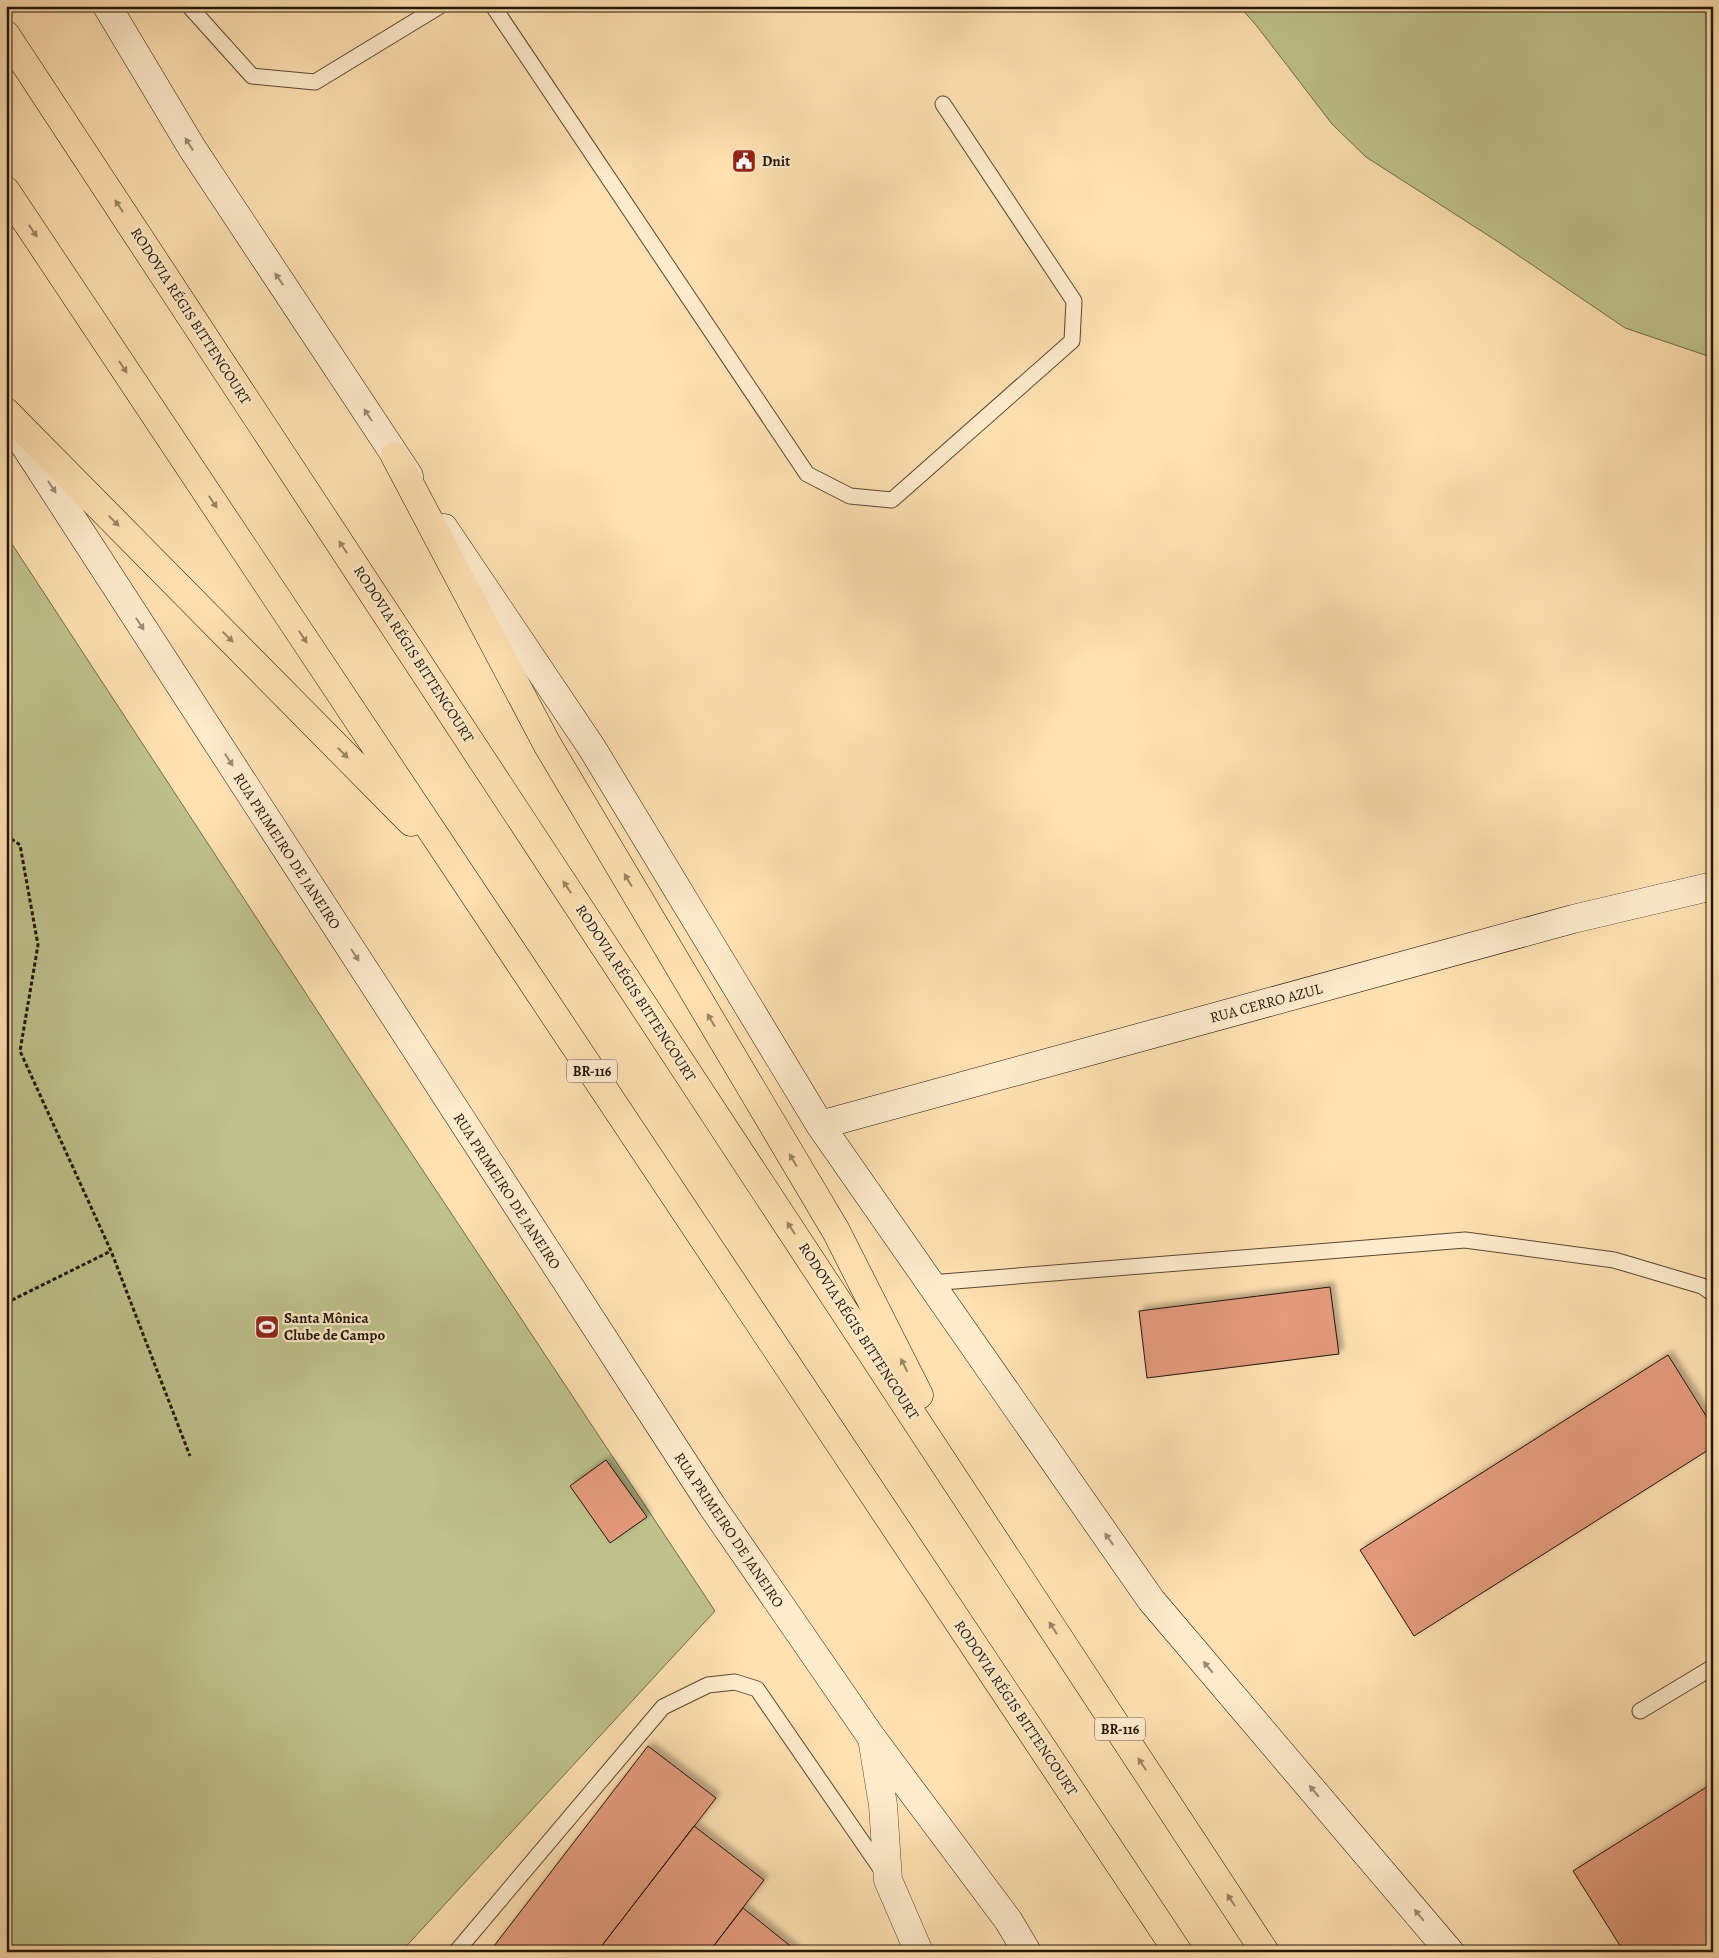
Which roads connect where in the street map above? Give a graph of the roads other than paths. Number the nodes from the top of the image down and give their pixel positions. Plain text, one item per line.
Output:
1 (107, 6) edge
2 (189, 6) edge
3 (440, 6) edge
4 (492, 6) edge
5 (6, 35) edge
6 (942, 104) dead end
7 (6, 191) edge
8 (6, 412) edge
9 (6, 417) edge
10 (395, 456) junction
11 (456, 867) junction
12 (1713, 886) edge
13 (820, 1125) junction
14 (930, 1283) junction
15 (1713, 1294) edge
16 (981, 1517) junction
17 (1713, 1667) edge
18 (1640, 1710) dead end
19 (872, 1738) junction
20 (888, 1880) junction
21 (456, 1952) edge
22 (919, 1952) edge
23 (1026, 1952) edge
24 (1178, 1952) edge
25 (1265, 1952) edge
26 (1450, 1952) edge

10 -> 1 street
2 - 3 lane
4 - 6 lane
16 -> 5 highway, RODOVIA RÉGIS BITTENCOURT / BR-116
7 -> 11 highway, RODOVIA RÉGIS BITTENCOURT / BR-116
8 -> 11 highway
9 -> 19 street, RUA PRIMEIRO DE JANEIRO
10 - 13 street
16 -> 10 highway
11 - 24 highway, RODOVIA RÉGIS BITTENCOURT / BR-116
12 - 13 street, RUA CERRO AZUL
13 - 14 street
14 - 15 lane
26 -> 14 street
25 -> 16 highway, RODOVIA RÉGIS BITTENCOURT / BR-116
17 - 18 lane
19 - 20 street
19 - 23 street, RUA PRIMEIRO DE JANEIRO
20 - 21 lane
20 - 22 street

